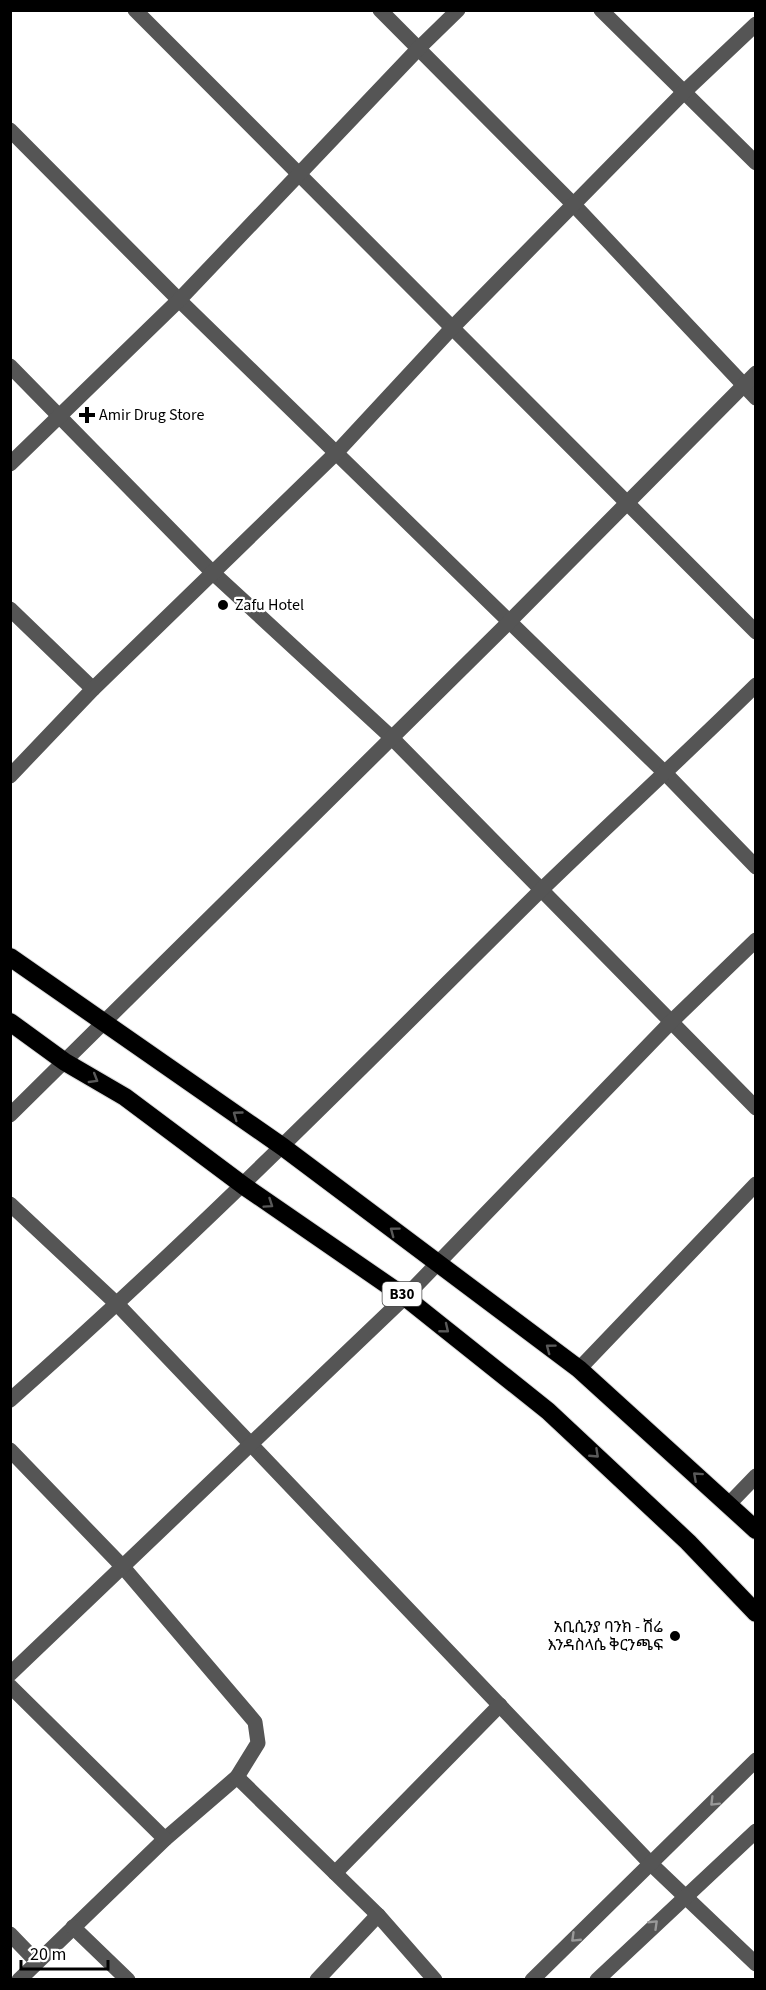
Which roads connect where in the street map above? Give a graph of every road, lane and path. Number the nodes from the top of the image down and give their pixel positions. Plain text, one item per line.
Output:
1 (135, 10) edge
2 (380, 10) edge
3 (458, 10) edge
4 (601, 10) edge
5 (756, 24) edge
6 (418, 48) junction
7 (684, 92) junction
8 (10, 130) edge
9 (756, 163) edge
10 (299, 174) junction
11 (574, 205) junction
12 (179, 300) junction
13 (452, 328) junction
14 (10, 366) edge
15 (756, 373) edge
16 (743, 386) junction
17 (756, 398) edge
18 (61, 415) junction
19 (337, 452) junction
20 (10, 464) edge
21 (627, 505) junction
22 (212, 572) junction
23 (10, 609) edge
24 (510, 621) junction
25 (756, 632) edge
26 (756, 685) edge
27 (93, 689) junction
28 (391, 737) junction
29 (666, 774) junction
30 (10, 776) edge
31 (756, 867) edge
32 (541, 891) junction
33 (756, 940) edge
34 (10, 957) edge
35 (10, 1022) edge
36 (671, 1022) junction
37 (106, 1023) junction
38 (65, 1062) junction
39 (756, 1108) edge
40 (10, 1115) edge
41 (283, 1147) junction
42 (756, 1184) edge
43 (244, 1186) junction
44 (10, 1204) edge
45 (436, 1262) junction
46 (405, 1296) junction
47 (118, 1305) junction
48 (579, 1369) junction
49 (10, 1400) edge
50 (252, 1446) junction
51 (10, 1450) edge
52 (756, 1476) edge
53 (728, 1504) junction
54 (756, 1530) edge
55 (123, 1567) junction
56 (756, 1613) edge
57 (10, 1674) edge
58 (10, 1686) edge
59 (500, 1705) junction
60 (756, 1760) edge
61 (237, 1777) junction
62 (756, 1831) edge
63 (165, 1839) junction
64 (651, 1864) junction
65 (334, 1873) junction
66 (684, 1895) junction
67 (378, 1915) junction
68 (73, 1927) junction
69 (10, 1934) edge
70 (37, 1962) junction
71 (756, 1964) edge
72 (19, 1980) edge
73 (128, 1980) edge
74 (317, 1980) edge
75 (435, 1980) edge
76 (532, 1980) edge
77 (597, 1980) edge

1 - 10 street
2 - 6 street
3 - 6 street
4 - 7 street
5 - 7 street
6 - 10 street
6 - 11 street
7 - 9 street
7 - 11 street
8 - 12 street
10 - 12 street
10 - 13 street
11 - 13 street
11 - 16 street
12 - 18 street
12 - 19 street
13 - 19 street
13 - 21 street
14 - 18 street
15 - 16 street
16 - 17 street
16 - 21 street
18 - 20 street
18 - 22 street
19 - 22 street
19 - 24 street
21 - 24 street
21 - 25 street
22 - 27 street
22 - 28 street
23 - 27 street
24 - 28 street
24 - 29 street
26 - 29 street
27 - 30 street
28 - 32 street
28 - 37 street
29 - 31 street
29 - 32 street
32 - 36 street
32 - 41 street
33 - 36 street
34 - 37 highway
35 - 38 highway, B30
36 - 39 street
36 - 45 street
37 - 38 street
41 -> 37 highway
38 - 40 street
38 -> 43 highway, B30
41 - 43 street
45 -> 41 highway
42 - 48 street
43 -> 46 highway, B30
43 - 47 street
44 - 47 street
45 - 46 street
48 -> 45 highway
46 - 50 street
46 -> 56 highway, B30
47 - 49 street
47 - 50 street
53 -> 48 highway
50 - 55 street
50 - 59 street
51 - 55 street
52 - 53 street
53 - 54 highway
55 - 57 street
55 - 61 street
58 - 63 street
59 - 64 street
59 - 65 street
60 -> 64 street
61 - 63 street
61 - 65 street
62 - 66 street
63 - 68 street
64 - 66 street
64 -> 76 street
65 - 67 street
66 - 71 street
77 -> 66 street
67 - 74 street
67 - 75 street
68 - 70 street
68 - 73 street
69 - 70 street
70 - 72 street

